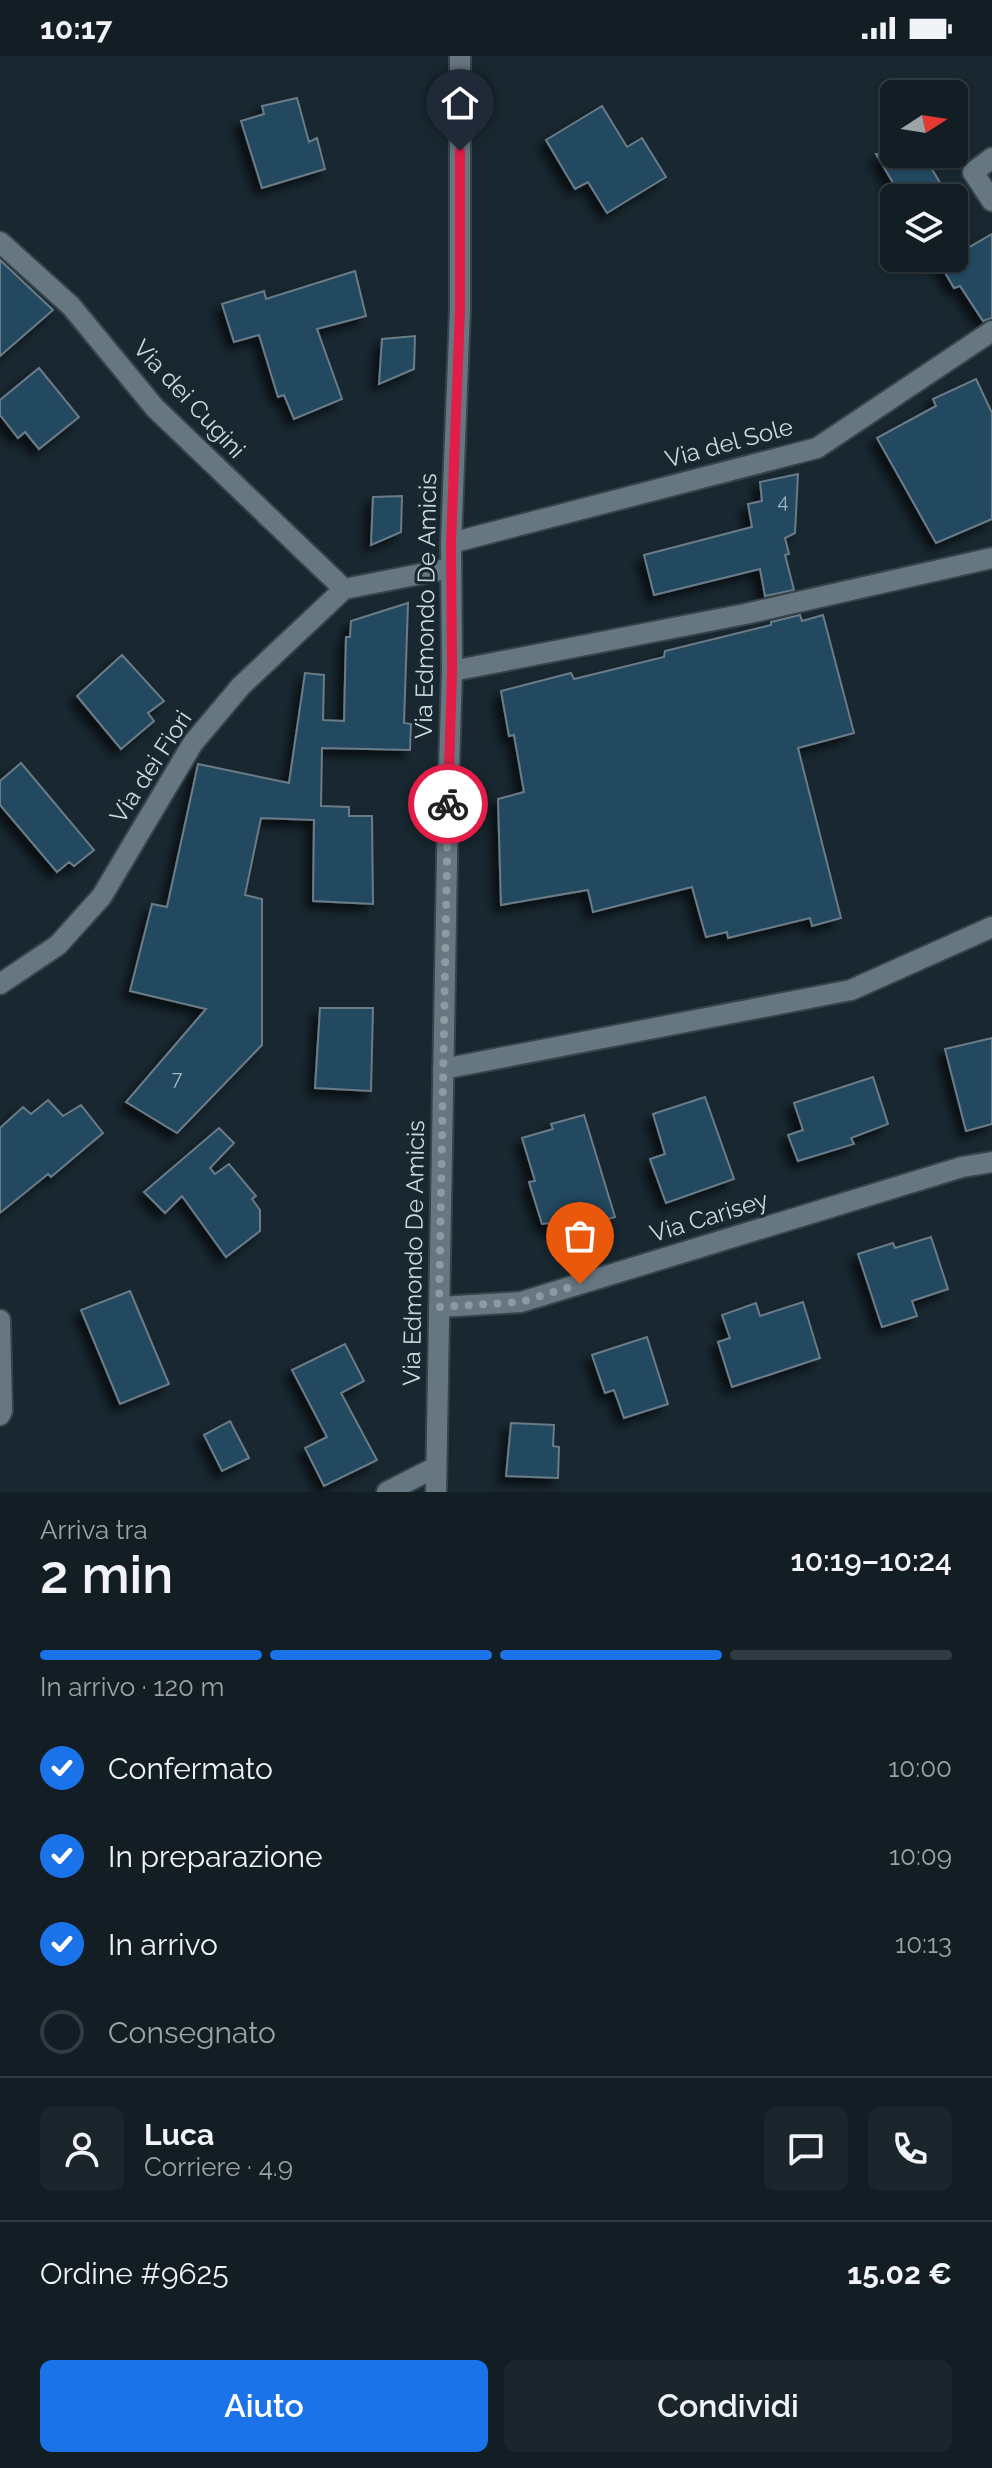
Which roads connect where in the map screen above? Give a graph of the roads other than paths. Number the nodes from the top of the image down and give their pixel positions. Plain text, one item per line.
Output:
1 (460, 56) edge
2 (992, 158) edge
3 (992, 201) edge
4 (0, 242) edge
5 (992, 331) edge
6 (451, 543) junction
7 (992, 558) edge
8 (451, 568) junction
9 (344, 589) junction
10 (452, 671) junction
11 (992, 927) edge
12 (0, 984) edge
13 (443, 1069) junction
14 (992, 1162) edge
15 (439, 1307) junction
16 (0, 1320) edge
17 (0, 1415) edge
18 (436, 1467) junction
19 (387, 1492) edge
20 (436, 1492) edge

1 - 6 street, Via Edmondo De Amicis
2 - 3 street
4 - 9 street, Via dei Cugini
5 - 6 street, Via del Sole
6 - 8 street, Via Edmondo De Amicis
7 - 10 street
8 - 9 street
8 - 10 street, Via Edmondo De Amicis
9 - 12 street, Via dei Fiori
10 - 13 street, Via Edmondo De Amicis
11 - 13 street
13 - 15 street, Via Edmondo De Amicis
14 - 15 street, Via Carisey
15 - 18 street, Via Edmondo De Amicis
16 - 17 street
18 - 19 street
18 - 20 street, Via Edmondo De Amicis

